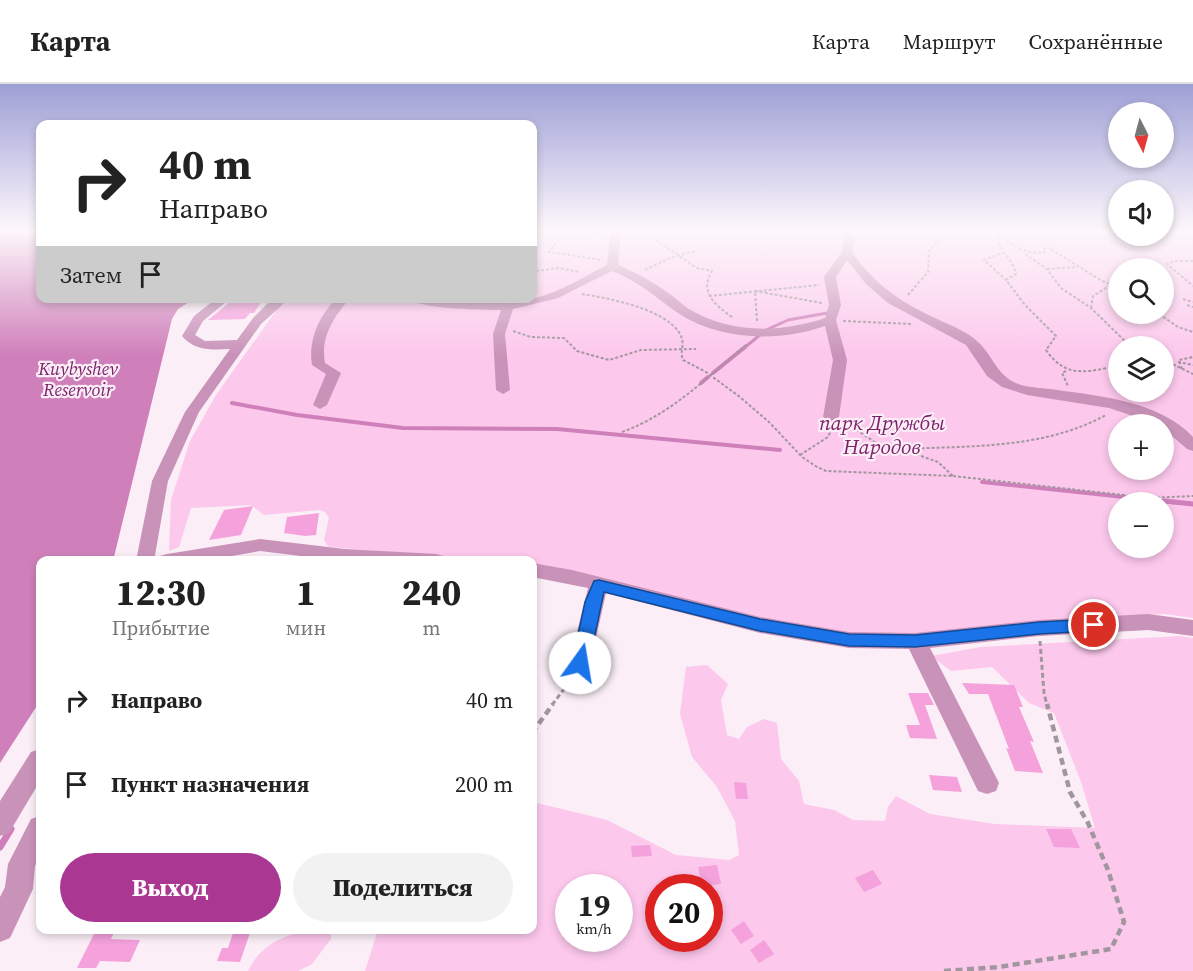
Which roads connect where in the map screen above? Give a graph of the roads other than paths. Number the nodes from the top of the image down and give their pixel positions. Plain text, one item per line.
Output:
1 (597, 272) edge
2 (625, 272) edge
3 (832, 272) edge
4 (862, 272) edge
5 (537, 301) edge
6 (219, 303) edge
7 (277, 303) edge
8 (338, 303) edge
9 (449, 303) edge
10 (518, 303) edge
11 (509, 304) junction
12 (830, 320) junction
13 (240, 344) junction
14 (503, 390) dead end
15 (320, 405) dead end
16 (831, 417) road end
17 (1193, 446) edge
18 (146, 556) edge
19 (196, 556) edge
20 (318, 556) edge
21 (537, 571) edge
22 (599, 585) junction
23 (1193, 628) edge
24 (915, 641) junction
25 (572, 678) road end
26 (36, 766) edge
27 (987, 783) dead end
28 (0, 825) edge
29 (36, 836) edge
30 (0, 928) edge

1 - 5 street
2 - 12 street
3 - 12 street
4 - 17 street
6 - 13 street
7 - 13 street
8 - 15 street
9 - 11 street
10 - 11 street
11 - 14 street
12 - 16 street
13 - 18 street
19 - 20 street
21 - 22 street
22 - 24 street
22 - 25 street
23 - 24 street
24 - 27 street
26 - 28 street
29 - 30 street

